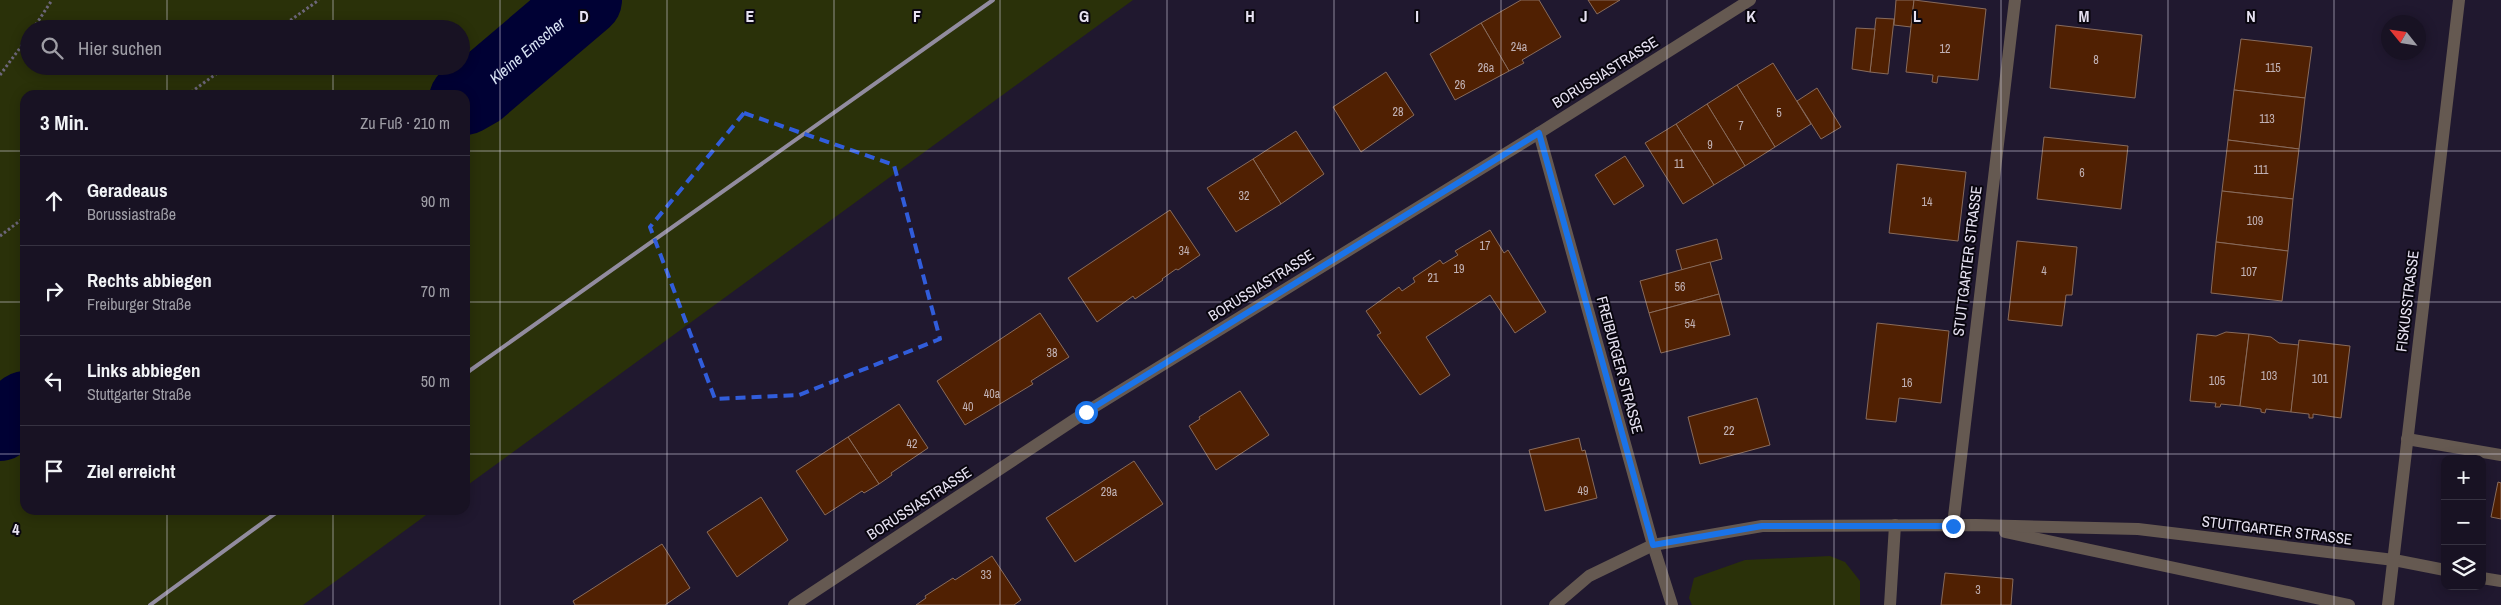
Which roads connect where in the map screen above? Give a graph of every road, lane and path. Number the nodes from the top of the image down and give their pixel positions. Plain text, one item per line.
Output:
1 (52, 0) edge
2 (319, 0) edge
3 (1750, 0) edge
4 (2014, 0) edge
5 (2459, 0) edge
6 (39, 20) edge
7 (291, 20) edge
8 (20, 48) edge
9 (0, 75) edge
10 (214, 75) edge
11 (195, 90) edge
12 (1539, 133) junction
13 (20, 221) edge
14 (0, 236) edge
15 (2407, 439) junction
16 (2501, 455) edge
17 (1896, 525) junction
18 (1976, 525) junction
19 (1953, 526) junction
20 (1653, 545) junction
21 (2394, 560) junction
22 (2441, 569) edge
23 (2486, 579) edge
24 (2501, 581) edge
25 (794, 605) edge
26 (1555, 605) edge
27 (1672, 605) edge
28 (1890, 605) edge
29 (2349, 605) edge
30 (2388, 605) edge

1 - 6 path
2 - 7 path
3 - 12 street, BORUSSIASTRASSE
4 - 19 street, STUTTGARTER STRASSE
5 - 15 street, FISKUSSTRASSE
8 - 9 path
10 - 11 path
12 - 20 street, FREIBURGER STRASSE
12 - 25 street, BORUSSIASTRASSE
13 - 14 path
15 - 16 street
15 - 21 street, FISKUSSTRASSE
17 - 19 street, STUTTGARTER STRASSE
17 - 20 street, STUTTGARTER STRASSE
17 - 28 street
18 - 19 street, STUTTGARTER STRASSE
18 - 21 street, STUTTGARTER STRASSE
18 - 29 street, STUTTGARTER STRASSE
20 - 26 street, STUTTGARTER STRASSE
20 - 27 street, FREIBURGER STRASSE
21 - 22 street, STUTTGARTER STRASSE
21 - 30 street, FISKUSSTRASSE
23 - 24 street

